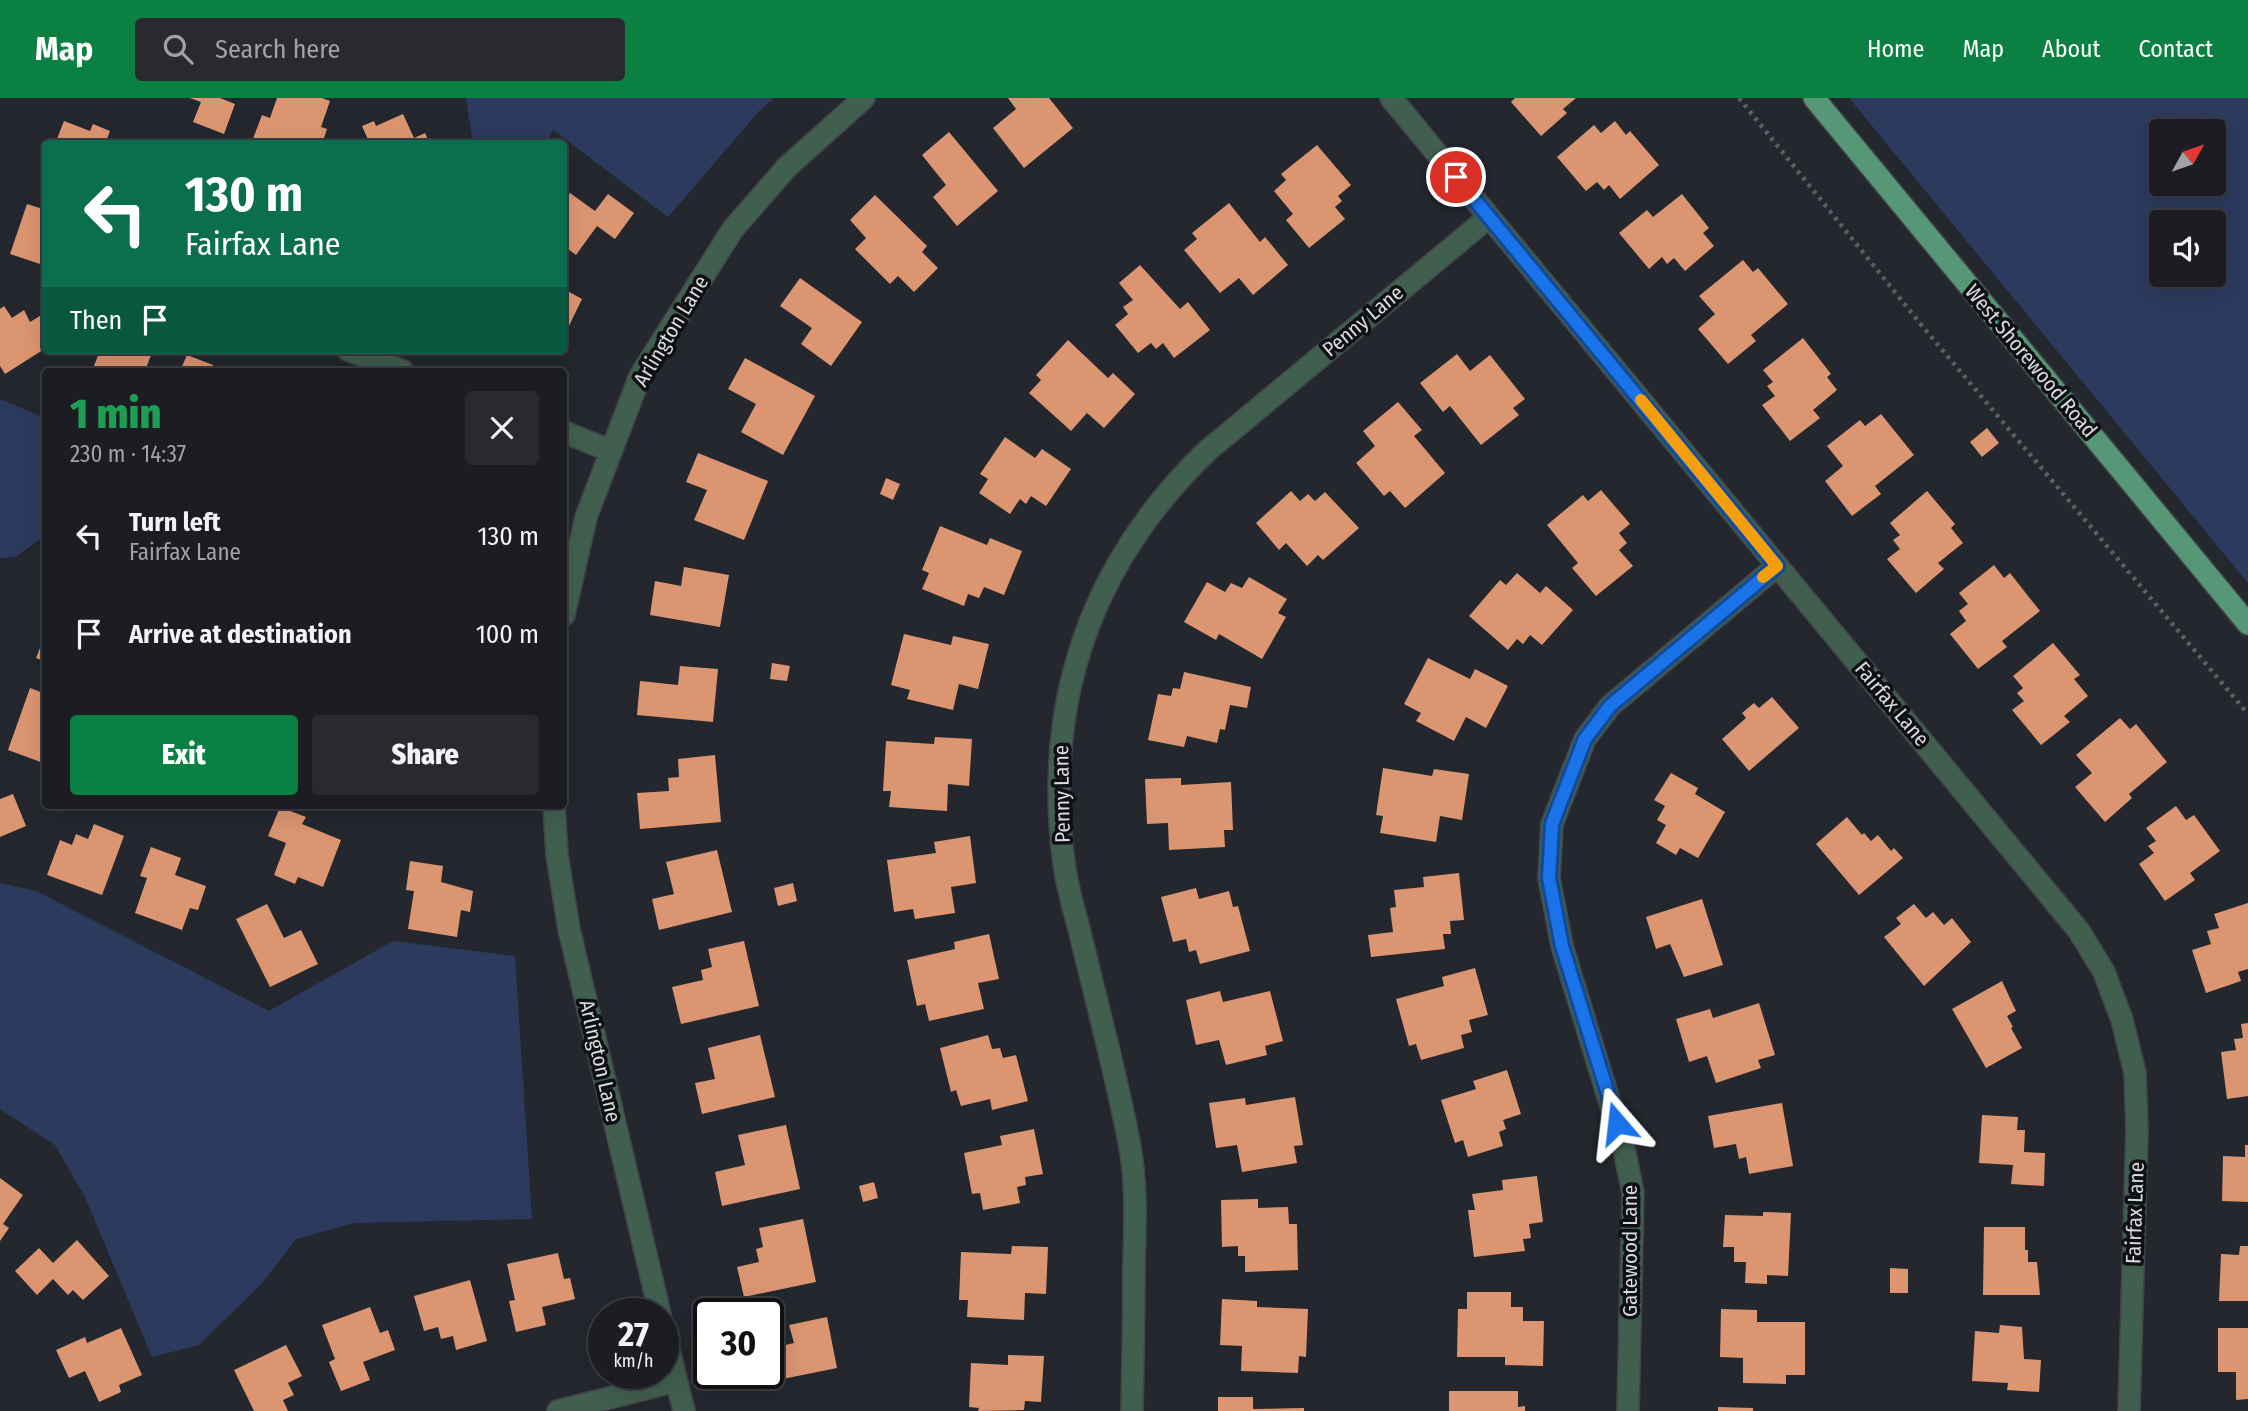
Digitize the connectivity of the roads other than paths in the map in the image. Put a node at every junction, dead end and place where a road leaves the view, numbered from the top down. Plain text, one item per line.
1 (864, 98) edge
2 (1391, 98) edge
3 (1814, 98) edge
4 (1489, 217) junction
5 (358, 354) edge
6 (395, 368) edge
7 (567, 433) edge
8 (611, 451) junction
9 (1777, 566) junction
10 (567, 602) edge
11 (2248, 624) edge
12 (554, 809) edge
13 (656, 1298) edge
14 (645, 1389) edge
15 (678, 1389) edge
16 (558, 1411) edge
17 (684, 1411) edge
18 (1132, 1411) edge
19 (1628, 1411) edge
20 (2129, 1411) edge

1 - 8 street, Arlington Lane
2 - 4 street, Fairfax Lane
3 - 11 main road, West Shorewood Road
4 - 9 street, Fairfax Lane
4 - 18 street, Penny Lane
5 - 6 street
7 - 8 street
8 - 10 street, Arlington Lane
9 - 19 street, Gatewood Lane
9 - 20 street, Fairfax Lane
12 - 13 street, Arlington Lane
14 - 16 street
15 - 17 street

